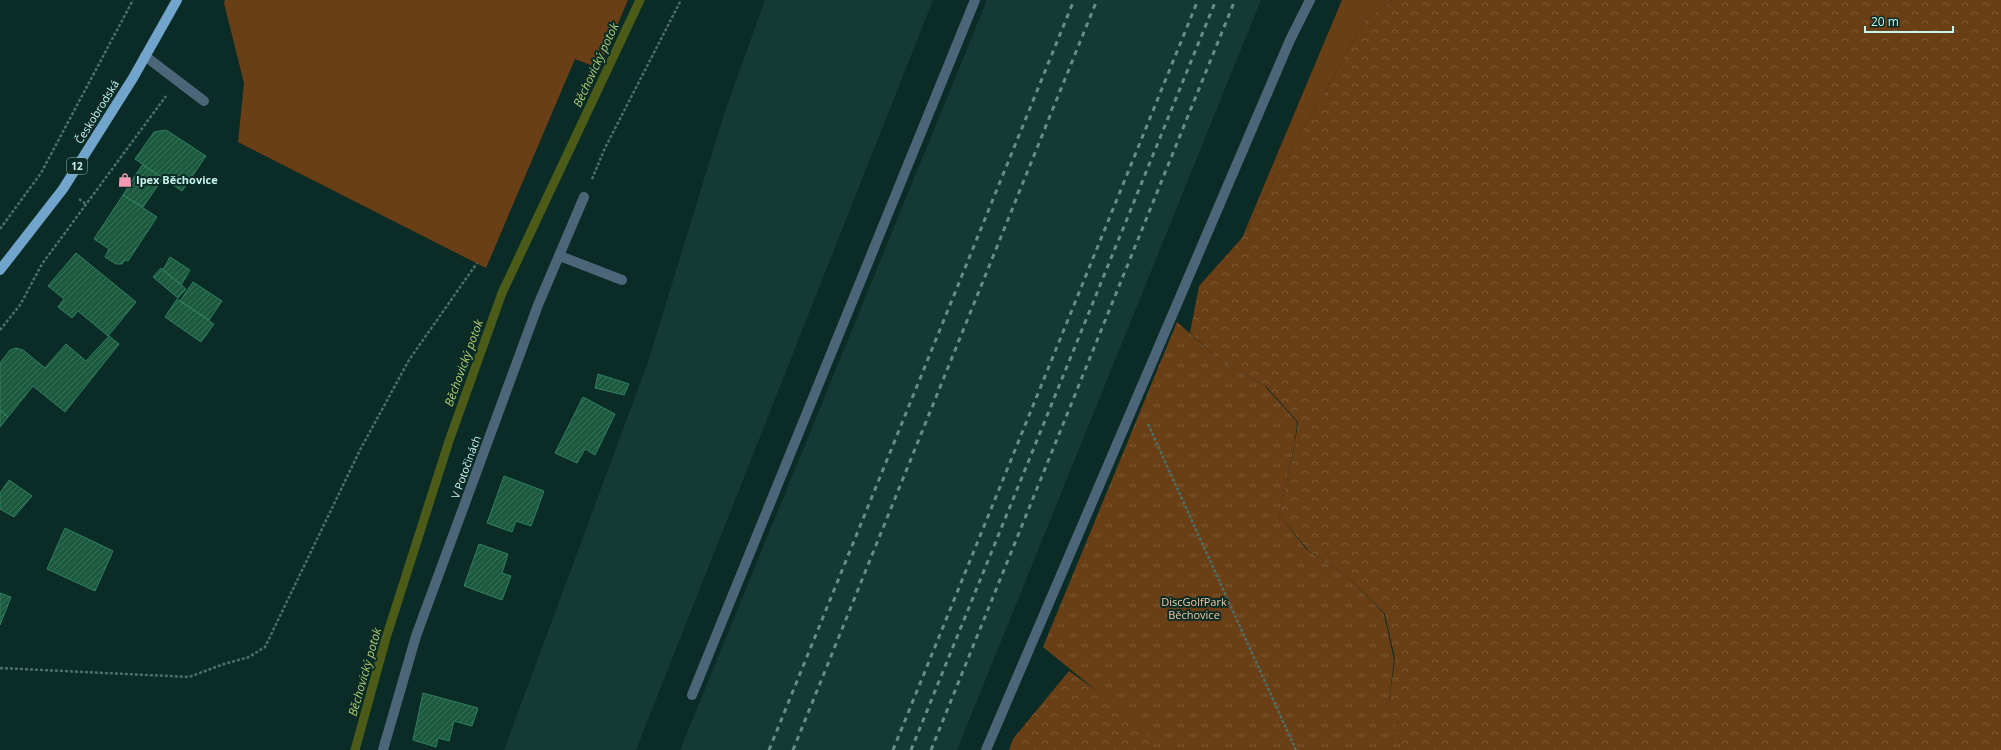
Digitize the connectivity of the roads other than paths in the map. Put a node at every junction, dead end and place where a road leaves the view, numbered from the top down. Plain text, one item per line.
1 (177, 0) edge
2 (975, 0) edge
3 (1310, 0) edge
4 (145, 56) junction
5 (204, 101) dead end
6 (584, 197) road end
7 (560, 256) junction
8 (0, 270) edge
9 (622, 280) dead end
10 (692, 695) dead end
11 (383, 750) edge
12 (986, 750) edge

1 - 4 main road, Českobrodská / 12
2 - 10 street
3 - 12 street
4 - 5 street
4 - 8 main road, Českobrodská / 12
6 - 7 street, V Potočinách
7 - 9 street
7 - 11 street, V Potočinách

